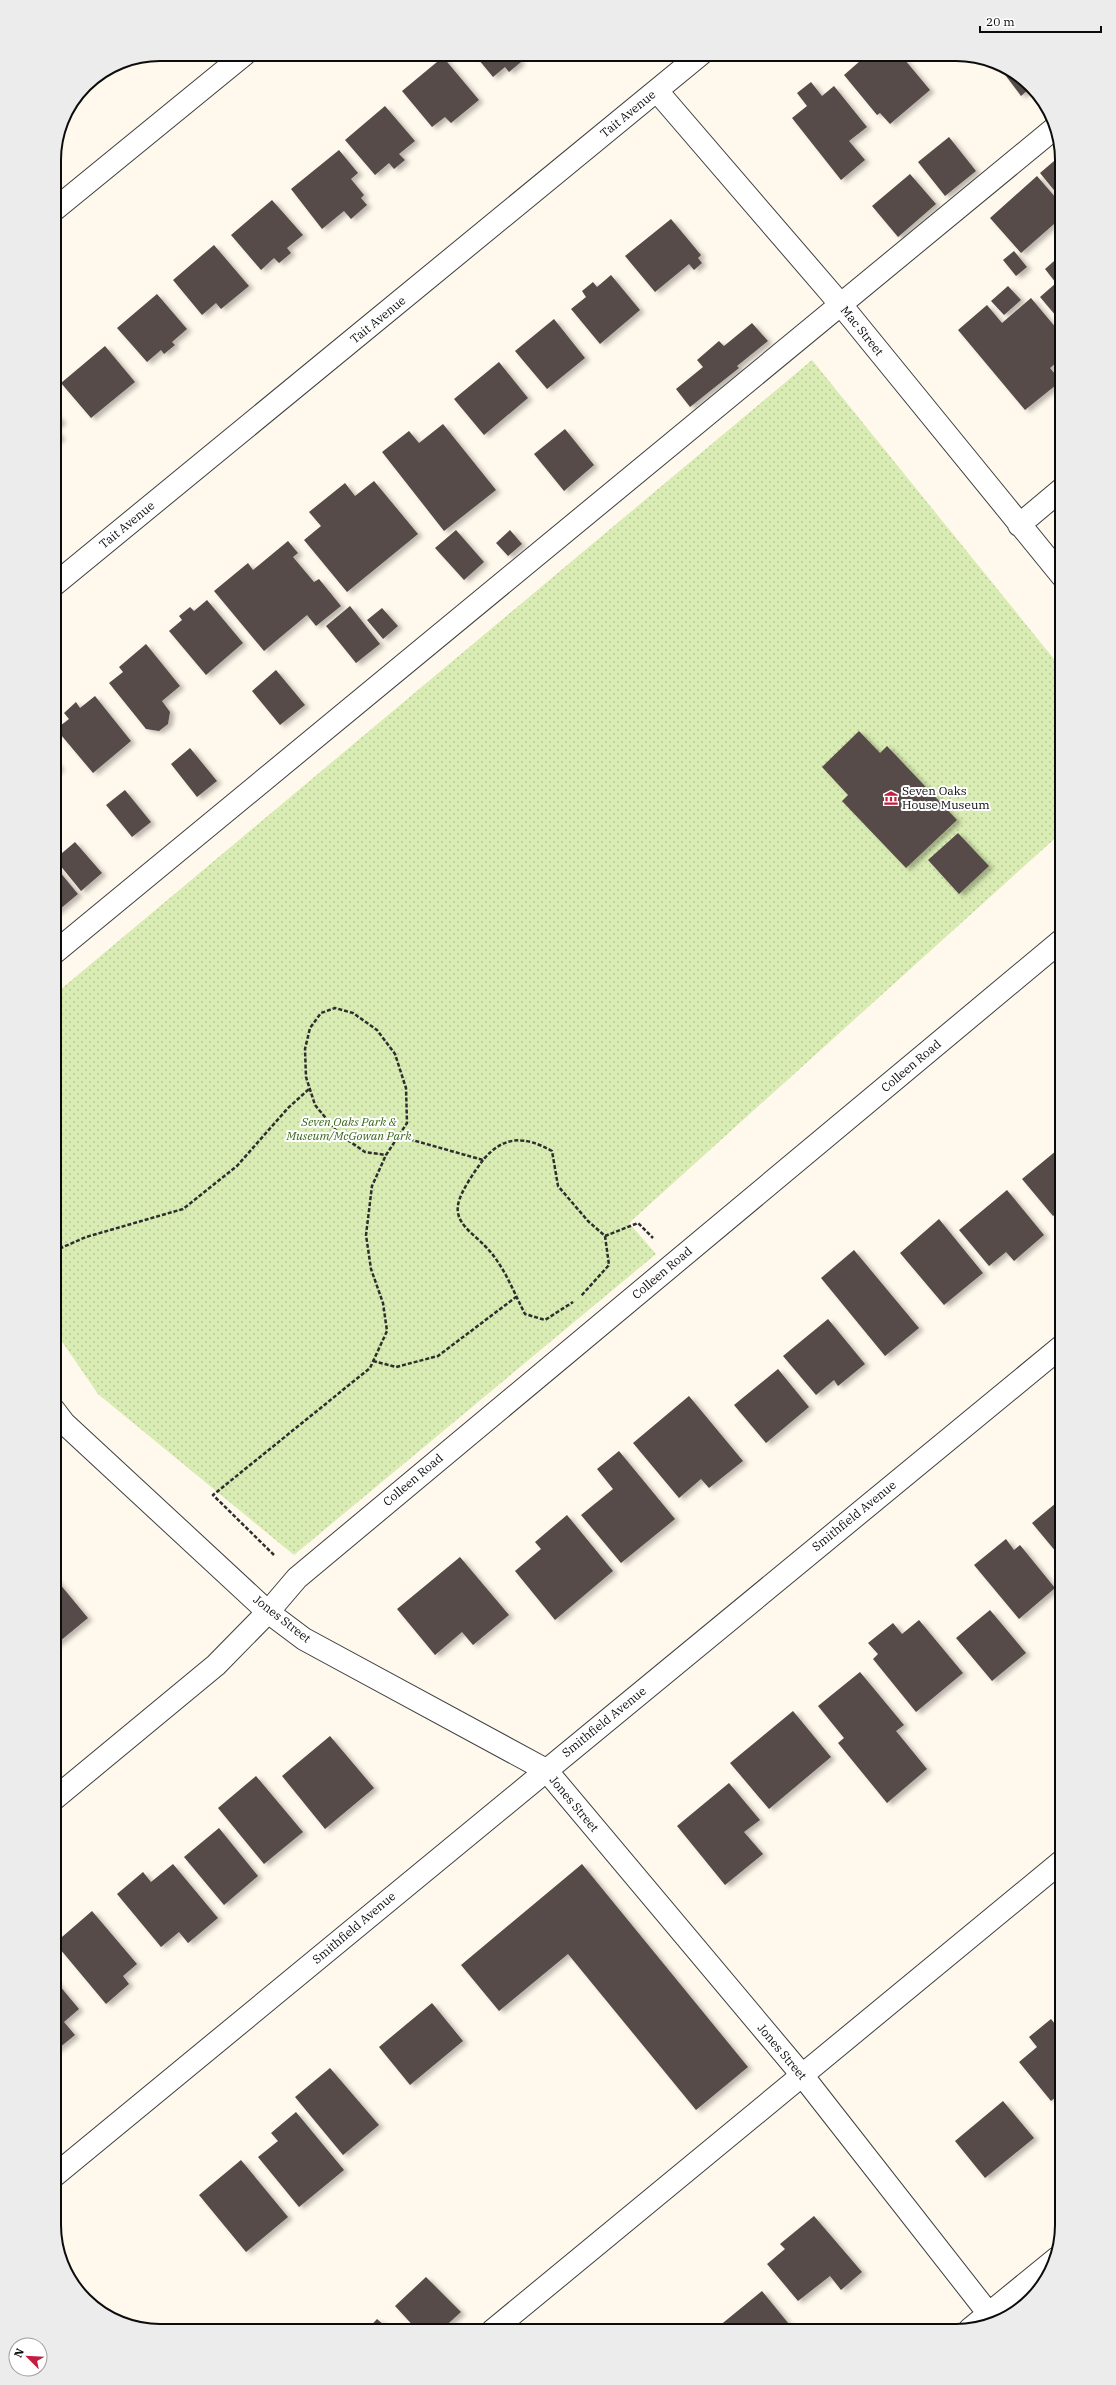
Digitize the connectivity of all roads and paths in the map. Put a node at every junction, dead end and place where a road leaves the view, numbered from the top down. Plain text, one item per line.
1 (235, 61) edge
2 (693, 61) edge
3 (657, 91) junction
4 (1051, 131) edge
5 (61, 204) edge
6 (842, 306) junction
7 (1055, 495) edge
8 (1019, 525) junction
9 (1055, 568) edge
10 (61, 578) edge
11 (1055, 946) edge
12 (61, 947) edge
13 (309, 1089) junction
14 (398, 1136) junction
15 (386, 1155) junction
16 (483, 1160) junction
17 (605, 1236) junction
18 (61, 1248) edge
19 (676, 1261) junction
20 (516, 1297) junction
21 (1055, 1352) edge
22 (373, 1361) junction
23 (61, 1425) edge
24 (297, 1578) junction
25 (268, 1612) junction
26 (546, 1770) junction
27 (61, 1793) edge
28 (1055, 1867) edge
29 (802, 2075) junction
30 (61, 2170) edge
31 (1046, 2266) edge
32 (989, 2314) junction
33 (979, 2321) edge
34 (500, 2324) edge

1 - 5 street
2 - 3 street, Tait Avenue
3 - 6 street, Mac Street
3 - 10 street, Tait Avenue
4 - 6 street
6 - 8 street, Mac Street
6 - 12 street
7 - 8 street
8 - 9 street, Mac Street
11 - 19 street, Colleen Road
13 - 14 path
13 - 15 path
13 - 18 path
14 - 15 path
14 - 16 path
15 - 22 path
16 - 17 path
16 - 20 path
17 - 19 path
17 - 20 path
19 - 24 street, Colleen Road
20 - 22 path
21 - 26 street, Smithfield Avenue
22 - 24 path
23 - 25 street, Jones Street
24 - 25 street, Colleen Road
25 - 26 street, Jones Street
25 - 27 street, Colleen Road
26 - 29 street, Jones Street
26 - 30 street, Smithfield Avenue
28 - 29 street
29 - 32 street, Jones Street
29 - 34 street
31 - 32 street
32 - 33 street

